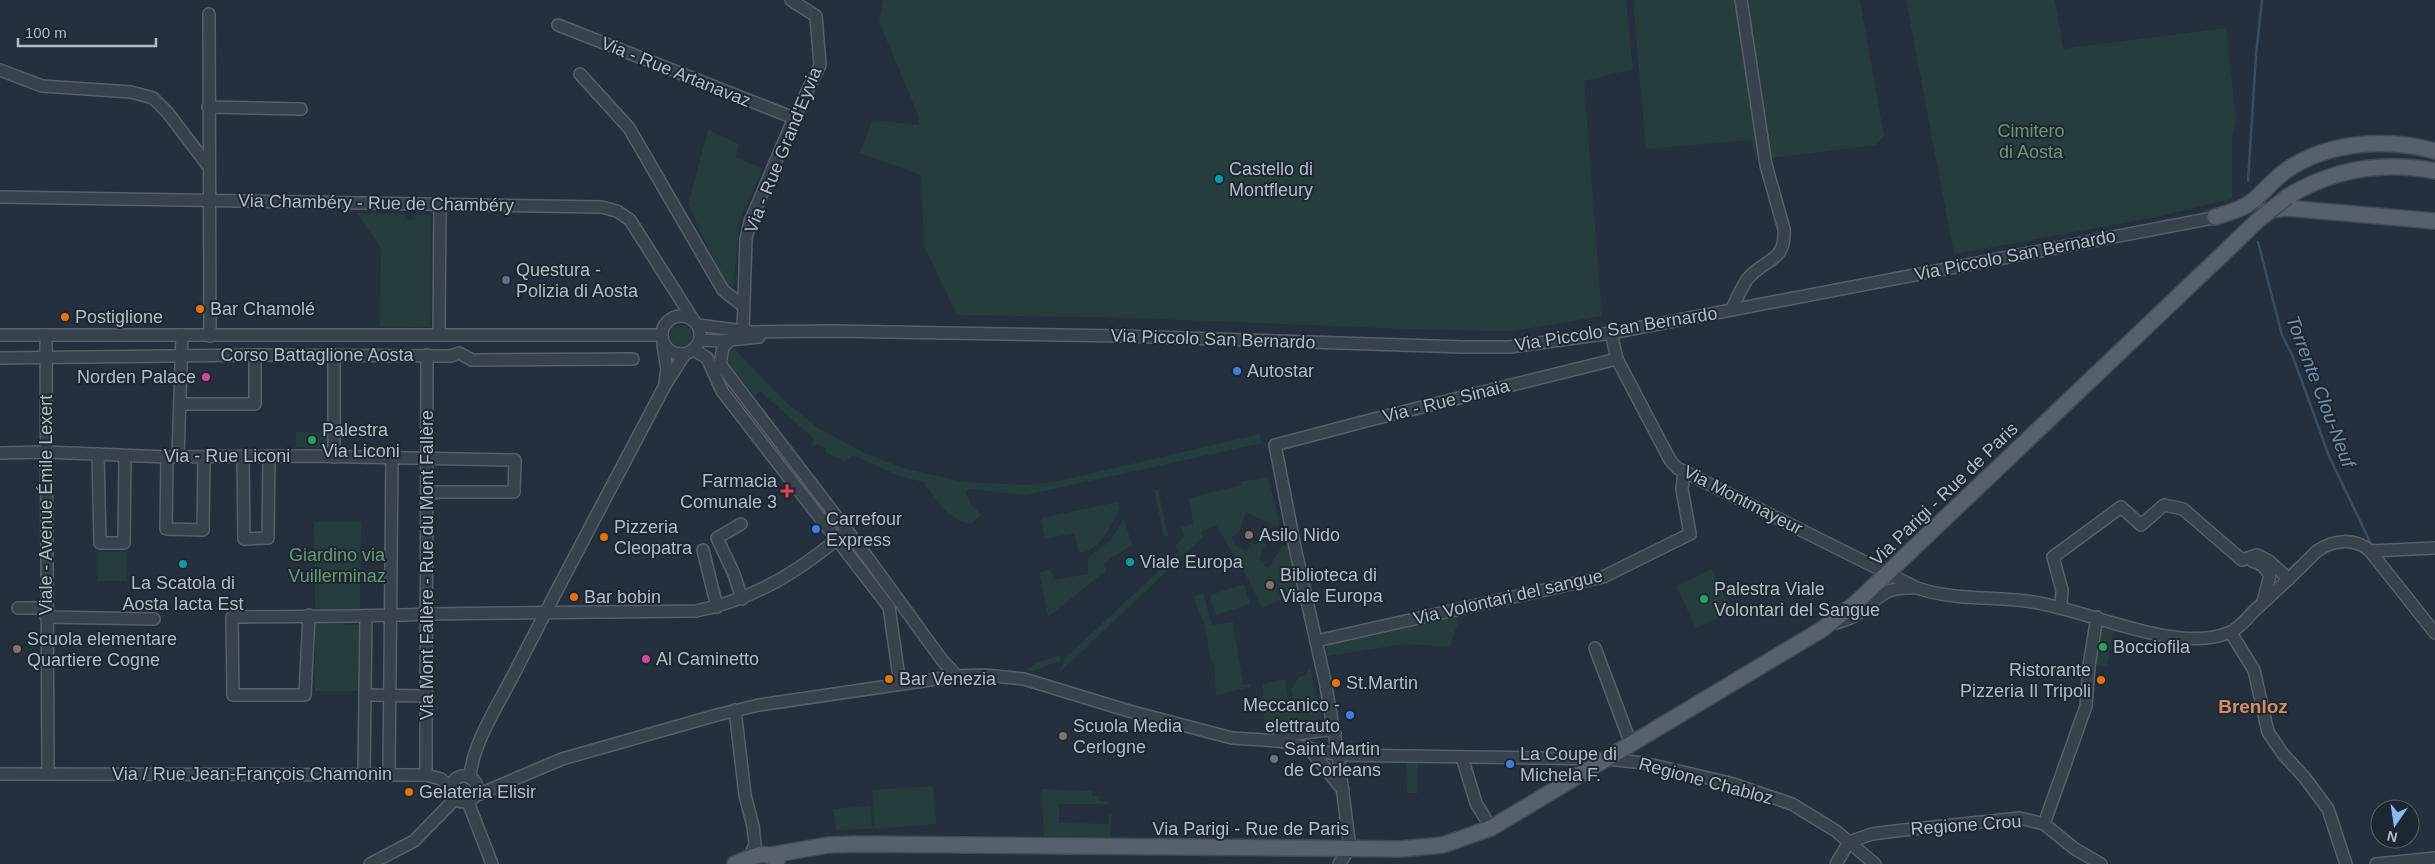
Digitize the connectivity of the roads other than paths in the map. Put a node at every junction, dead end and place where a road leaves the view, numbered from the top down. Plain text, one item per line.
1 (791, 0) edge
2 (1741, 0) edge
3 (209, 14) dead end
4 (558, 25) dead end
5 (0, 70) edge
6 (580, 74) dead end
7 (208, 107) junction
8 (301, 109) dead end
9 (794, 118) junction
10 (2435, 151) edge
11 (209, 167) junction
12 (2435, 171) edge
13 (2260, 194) junction
14 (0, 197) edge
15 (209, 201) junction
16 (440, 204) junction
17 (2266, 211) junction
18 (2241, 214) joint
19 (2215, 217) junction
20 (2435, 221) edge
21 (744, 310) junction
22 (1731, 310) junction
23 (696, 323) junction
24 (743, 331) junction
25 (803, 331) junction
26 (1611, 333) junction
27 (615, 334) junction
28 (0, 335) edge
29 (46, 335) junction
30 (438, 335) junction
31 (459, 335) junction
32 (182, 336) junction
33 (210, 336) junction
34 (662, 339) junction
35 (730, 340) junction
36 (696, 346) junction
37 (459, 353) junction
38 (255, 355) junction
39 (334, 355) junction
40 (427, 355) junction
41 (181, 356) junction
42 (45, 357) junction
43 (666, 357) junction
44 (0, 358) edge
45 (633, 359) dead end
46 (1617, 359) junction
47 (720, 364) junction
48 (664, 387) junction
49 (180, 404) junction
50 (46, 452) junction
51 (0, 453) edge
52 (98, 454) junction
53 (125, 456) junction
54 (243, 456) junction
55 (269, 456) junction
56 (173, 457) junction
57 (204, 457) junction
58 (334, 457) junction
59 (392, 458) junction
60 (427, 459) junction
61 (1684, 471) junction
62 (427, 494) junction
63 (741, 524) dead end
64 (847, 531) junction
65 (837, 540) junction
66 (2435, 548) edge
67 (703, 550) dead end
68 (2370, 551) junction
69 (2242, 560) junction
70 (1889, 574) junction
71 (2289, 579) junction
72 (1917, 588) junction
73 (742, 599) junction
74 (2263, 603) junction
75 (2061, 606) junction
76 (717, 607) junction
77 (18, 608) dead end
78 (545, 612) junction
79 (46, 613) junction
80 (427, 614) junction
81 (308, 615) junction
82 (366, 616) junction
83 (390, 616) junction
84 (2097, 617) junction
85 (154, 619) dead end
86 (1821, 630) junction
87 (2435, 632) edge
88 (2230, 633) junction
89 (1316, 641) junction
90 (1595, 648) dead end
91 (957, 676) junction
92 (900, 684) junction
93 (365, 695) junction
94 (390, 696) junction
95 (428, 696) junction
96 (735, 710) junction
97 (1329, 732) junction
98 (1264, 739) junction
99 (1631, 744) junction
100 (1308, 746) junction
101 (1338, 755) junction
102 (1462, 756) junction
103 (1607, 759) junction
104 (0, 774) edge
105 (48, 774) junction
106 (364, 774) junction
107 (389, 774) junction
108 (426, 776) junction
109 (470, 778) junction
110 (1343, 790) junction
111 (454, 794) junction
112 (472, 799) junction
113 (2044, 824) junction
114 (754, 826) junction
115 (1491, 828) junction
116 (1849, 842) junction
117 (845, 845) junction
118 (1350, 848) junction
119 (749, 858) junction
120 (773, 858) edge
121 (2435, 858) edge
122 (370, 864) edge
123 (492, 864) edge
124 (735, 864) edge
125 (788, 864) edge
126 (1339, 864) edge
127 (1836, 864) edge
128 (1875, 864) edge
129 (2101, 864) edge
130 (2346, 864) edge
131 (2376, 864) edge

1 - 9 street, Via - Rue Grand'Eyvia
2 - 22 street
3 - 7 street
4 - 9 street, Via - Rue Artanavaz
5 - 11 street
6 - 21 street, Via Piccolo San Bernardo
7 - 8 street
7 - 11 street
9 - 21 street, Via - Rue Grand'Eyvia
10 - 13 main road
11 - 15 street
12 - 70 main road, Via Parigi - Rue de Paris, bridge
13 - 17 main road
13 - 19 main road
14 - 15 street, Via Chambéry - Rue de Chambéry
15 - 16 street, Via Chambéry - Rue de Chambéry
15 - 33 street
16 - 23 street, Via Chambéry - Rue de Chambéry
16 - 30 street
17 - 18 main road
17 - 20 main road
18 - 19 street, Via Piccolo San Bernardo
19 - 22 street, Via Piccolo San Bernardo
21 - 24 street, Via - Rue Grand'Eyvia
21 - 25 street, Via Piccolo San Bernardo
22 - 26 street, Via Piccolo San Bernardo
23 - 24 street, Via Piccolo San Bernardo
23 - 34 street
23 - 36 street
24 - 25 street, Via Piccolo San Bernardo
24 - 36 street, Via Piccolo San Bernardo
25 - 26 street, Via Piccolo San Bernardo
25 - 35 street, Via Piccolo San Bernardo
26 - 46 street, Via Montmayeur
27 - 31 street, Corso Battaglione Aosta
27 - 34 street, Corso Battaglione Aosta
27 - 43 street, Corso Battaglione Aosta
28 - 29 street, Corso Battaglione Aosta
29 - 32 street, Corso Battaglione Aosta
29 - 42 street, Viale - Avenue Émile Lexert
30 - 31 street, Corso Battaglione Aosta
30 - 33 street, Corso Battaglione Aosta
31 - 37 street
32 - 33 street, Corso Battaglione Aosta
32 - 41 street
34 - 36 street
34 - 43 street
35 - 36 street, Via Piccolo San Bernardo
35 - 47 street
36 - 47 street
36 - 48 street
36 - 65 street
37 - 40 street, Corso Battaglione Aosta
37 - 45 street, Corso Battaglione Aosta
38 - 39 street, Corso Battaglione Aosta
38 - 41 street, Corso Battaglione Aosta
38 - 49 street
39 - 40 street, Corso Battaglione Aosta
39 - 58 street
40 - 60 street, Via Mont Fallère - Rue du Mont Fallère
41 - 42 street, Corso Battaglione Aosta
41 - 49 street
42 - 44 street, Corso Battaglione Aosta
42 - 50 street, Viale - Avenue Émile Lexert
43 - 48 street
46 - 61 street, Via Montmayeur
46 - 89 street, Via - Rue Sinaia
47 - 64 street
48 - 78 street
49 - 56 street
50 - 51 street, Via - Rue Liconi
50 - 52 street, Via - Rue Liconi
50 - 79 street, Viale - Avenue Émile Lexert
52 - 53 street, Via - Rue Liconi
52 - 53 street
53 - 56 street, Via - Rue Liconi
54 - 55 street, Via - Rue Liconi
54 - 55 street
54 - 57 street, Via - Rue Liconi
55 - 58 street, Via - Rue Liconi
56 - 57 street, Via - Rue Liconi
56 - 57 street
58 - 59 street, Via - Rue Liconi
59 - 60 street, Via - Rue Liconi
59 - 83 street
60 - 62 street, Via Mont Fallère - Rue du Mont Fallère
60 - 62 street, Via - Rue Liconi
61 - 70 street, Via Montmayeur
61 - 89 street, Via Volontari del sangue
62 - 80 street, Via Mont Fallère - Rue du Mont Fallère
63 - 73 street
64 - 65 street
64 - 91 street
65 - 73 street
65 - 92 street
66 - 68 street
67 - 76 street
68 - 71 street
68 - 87 street
69 - 71 street
69 - 74 street
69 - 75 street
70 - 72 street, Via Montmayeur
70 - 86 main road, Via Parigi - Rue de Paris
71 - 74 street
72 - 75 street
72 - 86 street
73 - 76 street
74 - 88 street
75 - 84 street
76 - 78 street
77 - 79 street
78 - 80 street
78 - 109 street
79 - 85 street
79 - 105 street, Viale - Avenue Émile Lexert
80 - 83 street
80 - 95 street, Via Mont Fallère - Rue du Mont Fallère
81 - 81 street
81 - 82 street
82 - 83 street
82 - 93 street
83 - 94 street
84 - 88 street
84 - 113 street
86 - 99 main road, Via Parigi - Rue de Paris
88 - 130 street
89 - 97 street
90 - 99 street
91 - 92 street
91 - 98 street
92 - 96 street
93 - 94 street
93 - 106 street
94 - 95 street
94 - 107 street
95 - 108 street, Via Mont Fallère - Rue du Mont Fallère
96 - 112 street
96 - 114 street
97 - 98 street
97 - 100 street
97 - 101 street
98 - 100 street, Regione Chabloz
99 - 103 main road, Via Parigi - Rue de Paris
100 - 101 street, Regione Chabloz
100 - 110 street
101 - 102 street, Regione Chabloz
101 - 110 street
102 - 103 street, Regione Chabloz
102 - 115 street
103 - 115 main road, Via Parigi - Rue de Paris
103 - 116 street, Regione Chabloz
104 - 105 street, Via / Rue Jean-François Chamonin
105 - 106 street, Via / Rue Jean-François Chamonin
106 - 107 street, Via / Rue Jean-François Chamonin
107 - 108 street, Via / Rue Jean-François Chamonin
108 - 111 street, Via / Rue Jean-François Chamonin
109 - 111 street
109 - 112 street
110 - 118 street
111 - 112 street
111 - 122 street
112 - 123 street
113 - 116 street, Regione Crou
113 - 129 street, Regione Crou
114 - 119 street
114 - 120 street
115 - 118 main road, Via Parigi - Rue de Paris
116 - 127 street
116 - 128 street, Regione Chabloz
117 - 118 main road, Via Parigi - Rue de Paris
117 - 120 main road, Via Parigi - Rue de Paris
117 - 125 main road, Via Parigi - Rue de Paris
118 - 126 street
119 - 120 main road, Via Parigi - Rue de Paris
119 - 124 main road, Via Parigi - Rue de Paris
121 - 131 street

